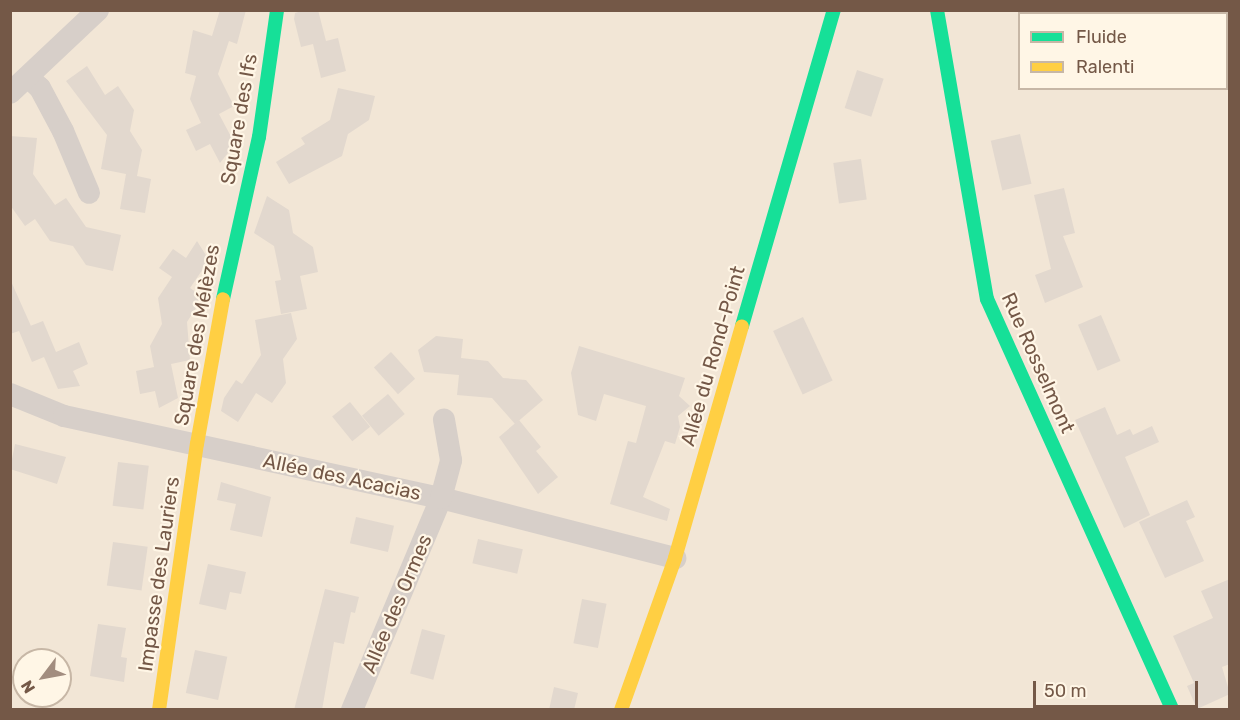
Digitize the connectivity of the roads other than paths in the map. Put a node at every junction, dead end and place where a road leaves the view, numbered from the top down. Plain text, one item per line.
1 (98, 10) edge
2 (277, 10) edge
3 (834, 10) edge
4 (936, 10) edge
5 (28, 76) junction
6 (10, 93) edge
7 (89, 194) dead end
8 (235, 234) joint
9 (10, 394) edge
10 (444, 420) dead end
11 (197, 444) junction
12 (441, 498) junction
13 (675, 558) junction
14 (159, 710) edge
15 (352, 710) edge
16 (621, 710) edge
17 (1173, 710) edge

1 - 5 street
2 - 8 street, Square des Ifs
3 - 13 street, Allée du Rond-Point
4 - 17 street, Rue Rosselmont
5 - 6 street
5 - 7 street
8 - 11 street, Square des Mélèzes
9 - 11 street, Allée des Acacias
10 - 12 street, Allée des Ormes
11 - 12 street, Allée des Acacias
11 - 14 street, Impasse des Lauriers
12 - 13 street, Allée des Acacias
12 - 15 street, Allée des Ormes
13 - 16 street, Allée du Rond-Point

